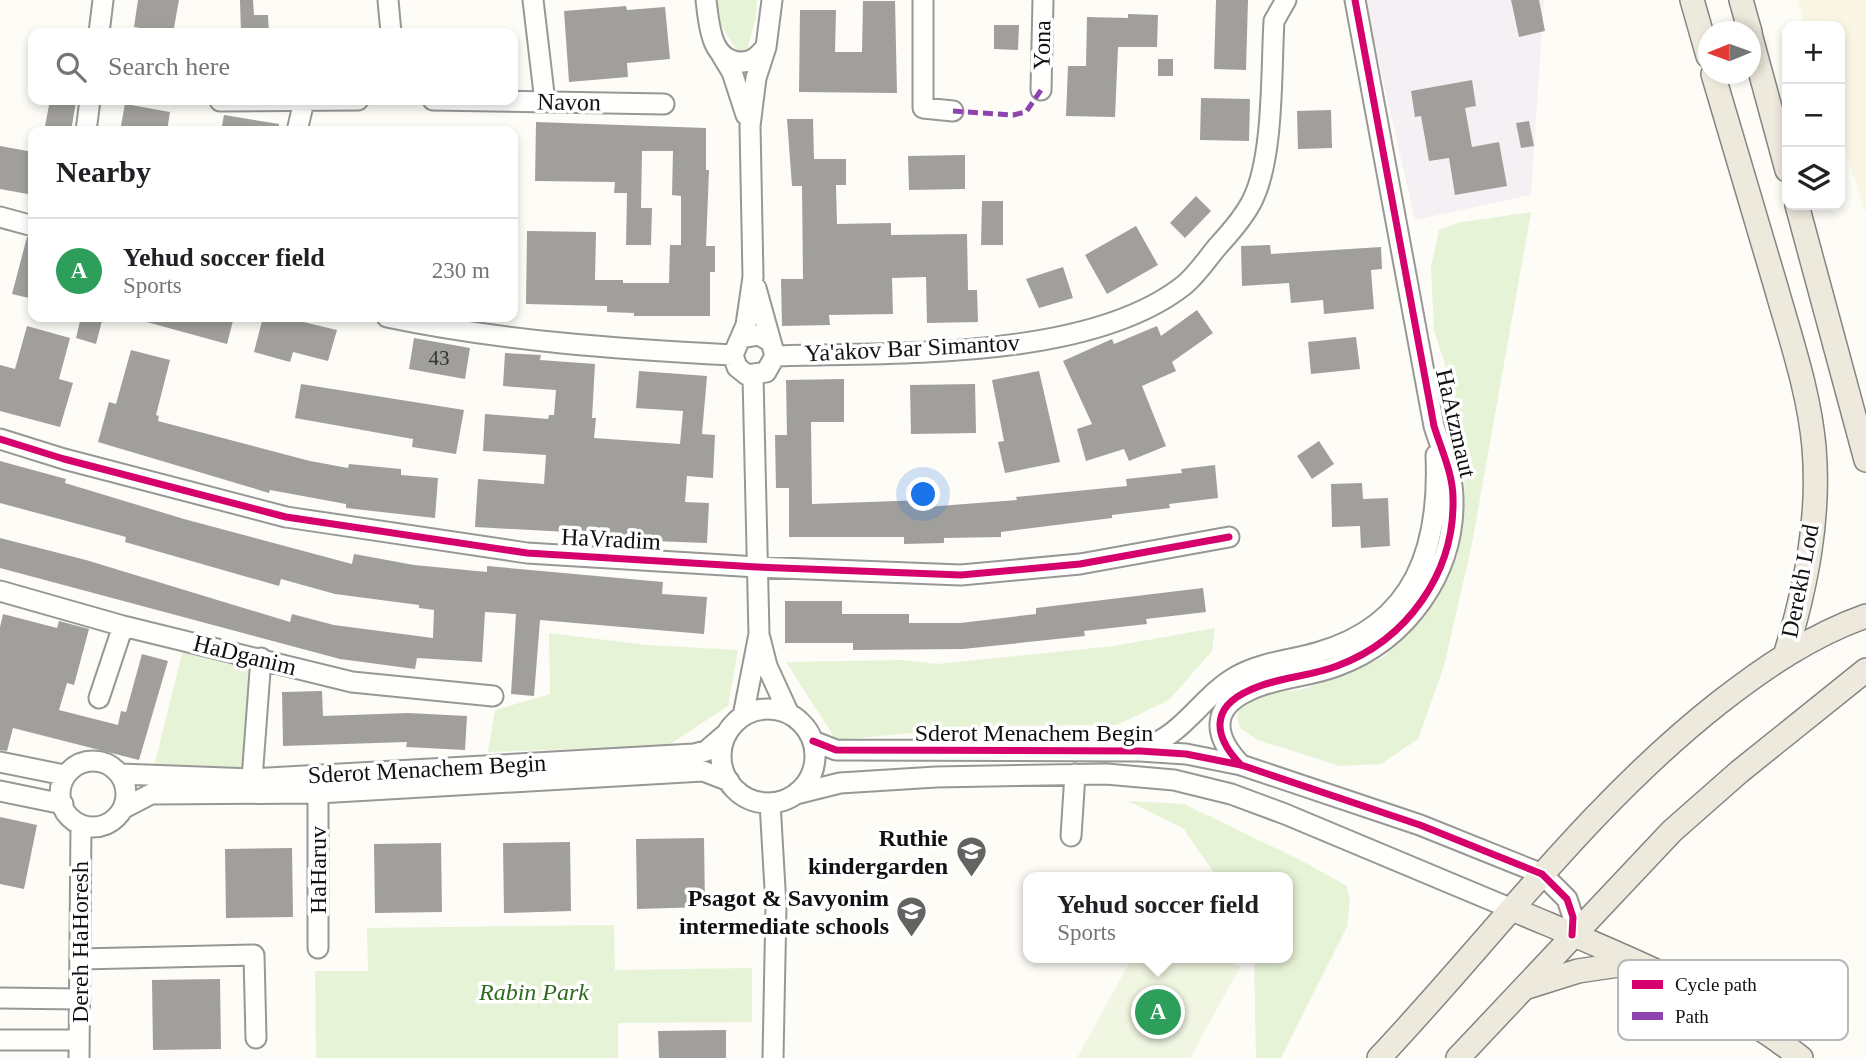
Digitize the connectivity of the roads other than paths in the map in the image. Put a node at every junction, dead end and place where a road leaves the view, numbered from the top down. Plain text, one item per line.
1 (103, 0) edge
2 (388, 0) edge
3 (533, 0) edge
4 (706, 0) edge
5 (772, 0) edge
6 (923, 0) edge
7 (1043, 0) edge
8 (1286, 0) edge
9 (1355, 0) edge
10 (1692, 0) edge
11 (1741, 0) edge
12 (1698, 21) edge
13 (1747, 21) edge
14 (100, 28) edge
15 (391, 28) edge
16 (766, 47) junction
17 (721, 54) junction
18 (1761, 74) edge
19 (1716, 84) edge
20 (1041, 90) dead end
21 (518, 102) edge
22 (545, 102) junction
23 (664, 104) dead end
24 (89, 105) edge
25 (303, 105) edge
26 (953, 111) dead end
27 (87, 126) edge
28 (298, 126) edge
29 (750, 133) junction
30 (1782, 151) edge
31 (1798, 210) edge
32 (0, 217) edge
33 (28, 225) edge
34 (753, 277) junction
35 (410, 322) edge
36 (737, 347) junction
37 (773, 349) junction
38 (753, 376) junction
39 (1434, 426) junction
40 (0, 439) edge
41 (1866, 460) edge
42 (1229, 537) dead end
43 (757, 567) junction
44 (0, 591) edge
45 (1866, 616) edge
46 (122, 626) junction
47 (758, 634) junction
48 (1784, 656) junction
49 (261, 658) junction
50 (1866, 670) edge
51 (494, 696) dead end
52 (99, 698) dead end
53 (789, 714) junction
54 (743, 716) junction
55 (727, 733) junction
56 (813, 741) junction
57 (1131, 751) junction
58 (0, 762) edge
59 (1241, 765) junction
60 (1075, 774) junction
61 (64, 775) junction
62 (120, 775) junction
63 (252, 779) junction
64 (729, 781) junction
65 (0, 791) edge
66 (318, 793) junction
67 (796, 794) junction
68 (770, 803) junction
69 (63, 804) junction
70 (124, 808) junction
71 (80, 825) junction
72 (1071, 836) dead end
73 (1542, 874) junction
74 (1513, 909) junction
75 (1572, 934) junction
76 (318, 948) dead end
77 (80, 959) junction
78 (1629, 960) edge
79 (1618, 965) edge
80 (1521, 990) junction
81 (0, 998) edge
82 (80, 999) junction
83 (256, 1038) dead end
84 (0, 1040) edge
85 (1775, 1040) edge
86 (79, 1049) edge
87 (773, 1058) edge
88 (1379, 1058) edge
89 (1458, 1058) edge
90 (1801, 1058) edge

1 - 14 street
2 - 15 street
3 - 22 street
4 - 17 street
5 - 16 street
6 - 26 street
7 - 20 street, Yona
8 - 37 street, Ya'akov Bar Simantov
9 - 39 street, HaAtzmaut
10 - 12 main road
11 - 13 main road
16 - 17 street
16 - 29 street
17 - 29 street
18 - 30 main road
19 - 48 main road, Derekh Lod
21 - 22 street, Navon
22 - 23 street, Navon
24 - 27 street
25 - 28 street
29 - 34 street
31 - 41 main road
32 - 33 street
34 - 36 street
34 - 37 street
35 - 36 street
36 - 37 street
36 - 38 street
37 - 38 street
38 - 43 street
39 - 57 street, HaAtzmaut
39 - 59 street, HaAtzmaut
40 - 43 street, HaVradim
42 - 43 street, HaVradim
43 - 47 street
44 - 46 street, HaDganim
45 - 48 main road
46 - 49 street, HaDganim
46 - 52 street
47 - 53 street
47 - 54 street
48 - 73 main road, Derekh Lod
49 - 51 street, HaDganim
49 - 63 street
50 - 75 main road
53 - 54 street
53 - 56 street
54 - 55 street
55 - 63 street, Sderot Menachem Begin
55 - 64 street
56 - 57 street, Sderot Menachem Begin
56 - 67 street
57 - 59 street, Sderot Menachem Begin
58 - 61 street
59 - 73 street, Sderot Menachem Begin
60 - 67 street, Sderot Menachem Begin
60 - 72 street
60 - 74 street, Sderot Menachem Begin
61 - 62 street
61 - 69 street
62 - 63 street, Sderot Menachem Begin
62 - 70 street
64 - 66 street, Sderot Menachem Begin
64 - 68 street
65 - 69 street
66 - 70 street, Sderot Menachem Begin
66 - 76 street, HaHaruv
67 - 68 street
68 - 87 street
69 - 71 street
70 - 71 street
71 - 77 street, Dereh HaHoresh
73 - 74 main road, Derekh Lod
73 - 75 street, Sderot Menachem Begin
74 - 75 main road, Sderot Menachem Begin
74 - 88 main road, Derekh Lod
75 - 78 main road
75 - 80 main road
77 - 82 street, Dereh HaHoresh
77 - 83 street
79 - 80 main road
80 - 89 main road
81 - 82 street
82 - 86 street, Dereh HaHoresh
84 - 86 street
85 - 90 main road

